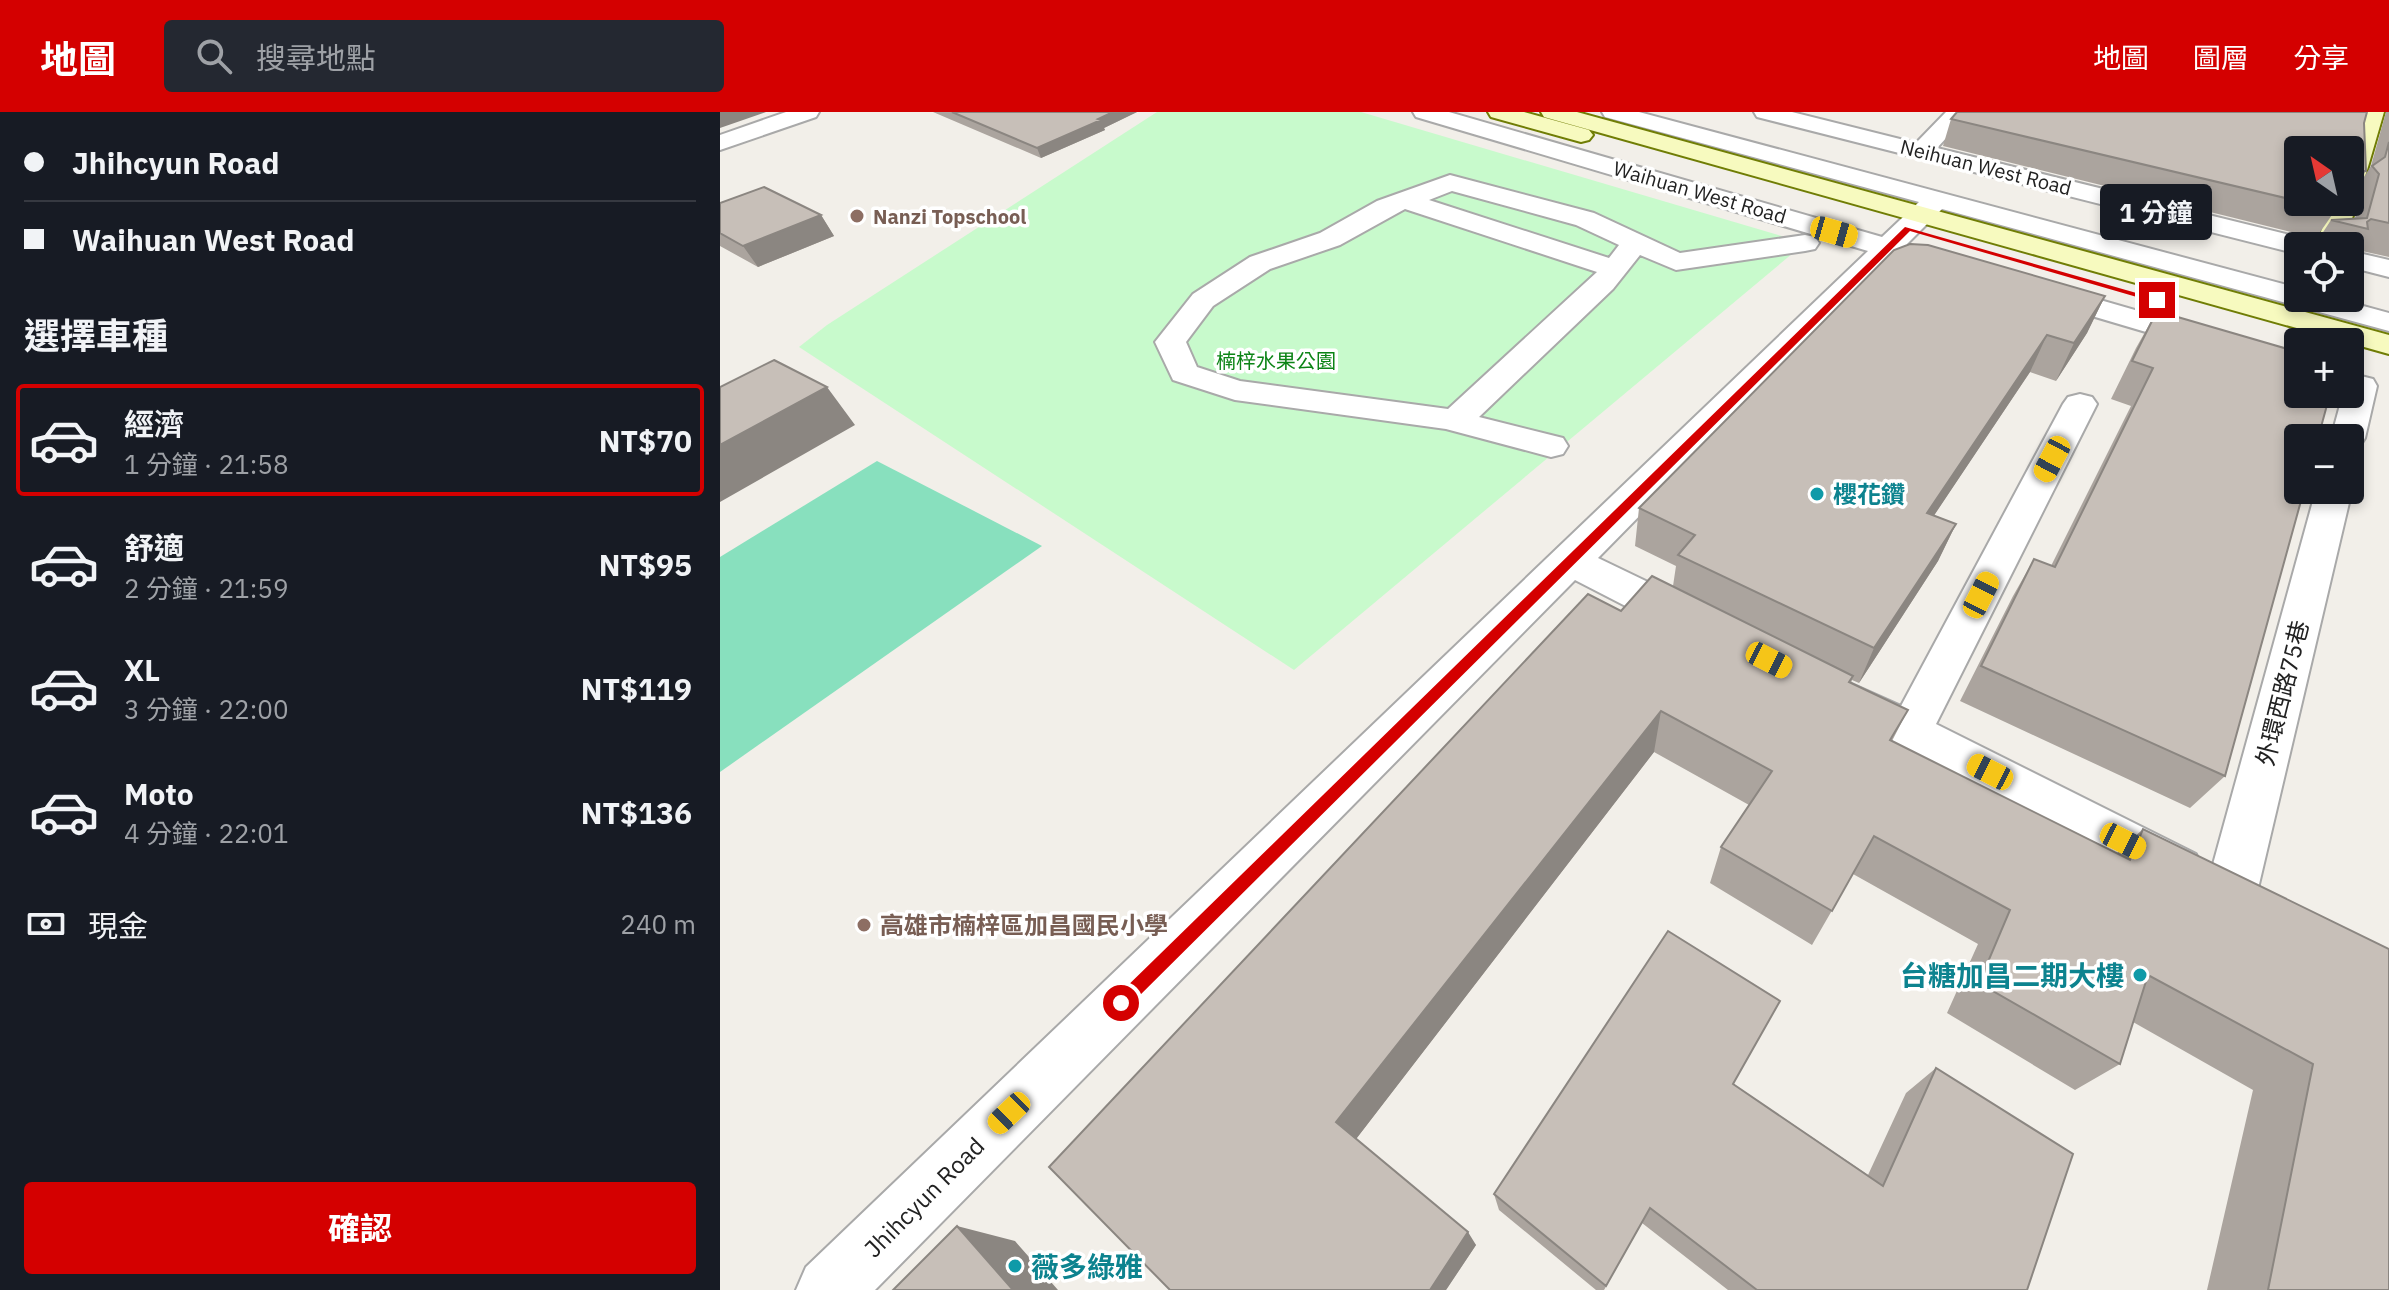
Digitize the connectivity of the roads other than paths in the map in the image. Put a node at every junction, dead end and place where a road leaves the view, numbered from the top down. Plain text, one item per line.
1 (808, 112) edge
2 (1424, 112) edge
3 (1499, 112) edge
4 (1552, 112) edge
5 (1613, 112) edge
6 (1765, 112) edge
7 (1959, 112) edge
8 (2373, 112) edge
9 (2364, 140) edge
10 (720, 143) edge
11 (1921, 151) junction
12 (1404, 200) junction
13 (1914, 222) junction
14 (2284, 242) edge
15 (1635, 243) junction
16 (1805, 243) dead end
17 (1936, 261) edge
18 (2364, 263) edge
19 (1615, 269) junction
20 (2389, 269) edge
21 (2012, 284) edge
22 (2389, 322) edge
23 (2296, 328) edge
24 (2298, 328) edge
25 (2298, 328) edge
26 (2314, 328) edge
27 (2364, 340) edge
28 (2389, 345) edge
29 (2389, 367) edge
30 (2364, 378) edge
31 (2080, 404) dead end
32 (1455, 421) junction
33 (1551, 446) dead end
34 (2331, 504) edge
35 (1571, 561) junction
36 (1727, 639) edge
37 (1811, 681) edge
38 (1910, 731) junction
39 (829, 1290) edge

1 - 10 street
2 - 13 street, Waihuan West Road
3 - 13 street, Waihuan West Road
4 - 13 street, Waihuan West Road
5 - 13 street, Waihuan West Road
6 - 11 street, Neihuan West Road
7 - 11 street
8 - 9 street
11 - 14 street, Neihuan West Road
12 - 15 street
12 - 19 street
12 - 32 street
13 - 17 street, Waihuan West Road
13 - 24 street, Waihuan West Road
13 - 25 street, Waihuan West Road
13 - 35 street, Jhihcyun Road
15 - 16 street
15 - 19 street
18 - 20 street
19 - 32 street
21 - 23 street, Waihuan West Road
22 - 26 street, Waihuan West Road
27 - 28 street, Waihuan West Road
29 - 30 street
31 - 38 street
32 - 33 street
34 - 38 street, 外環西路75巷
35 - 36 street
35 - 39 street, Jhihcyun Road
37 - 38 street

